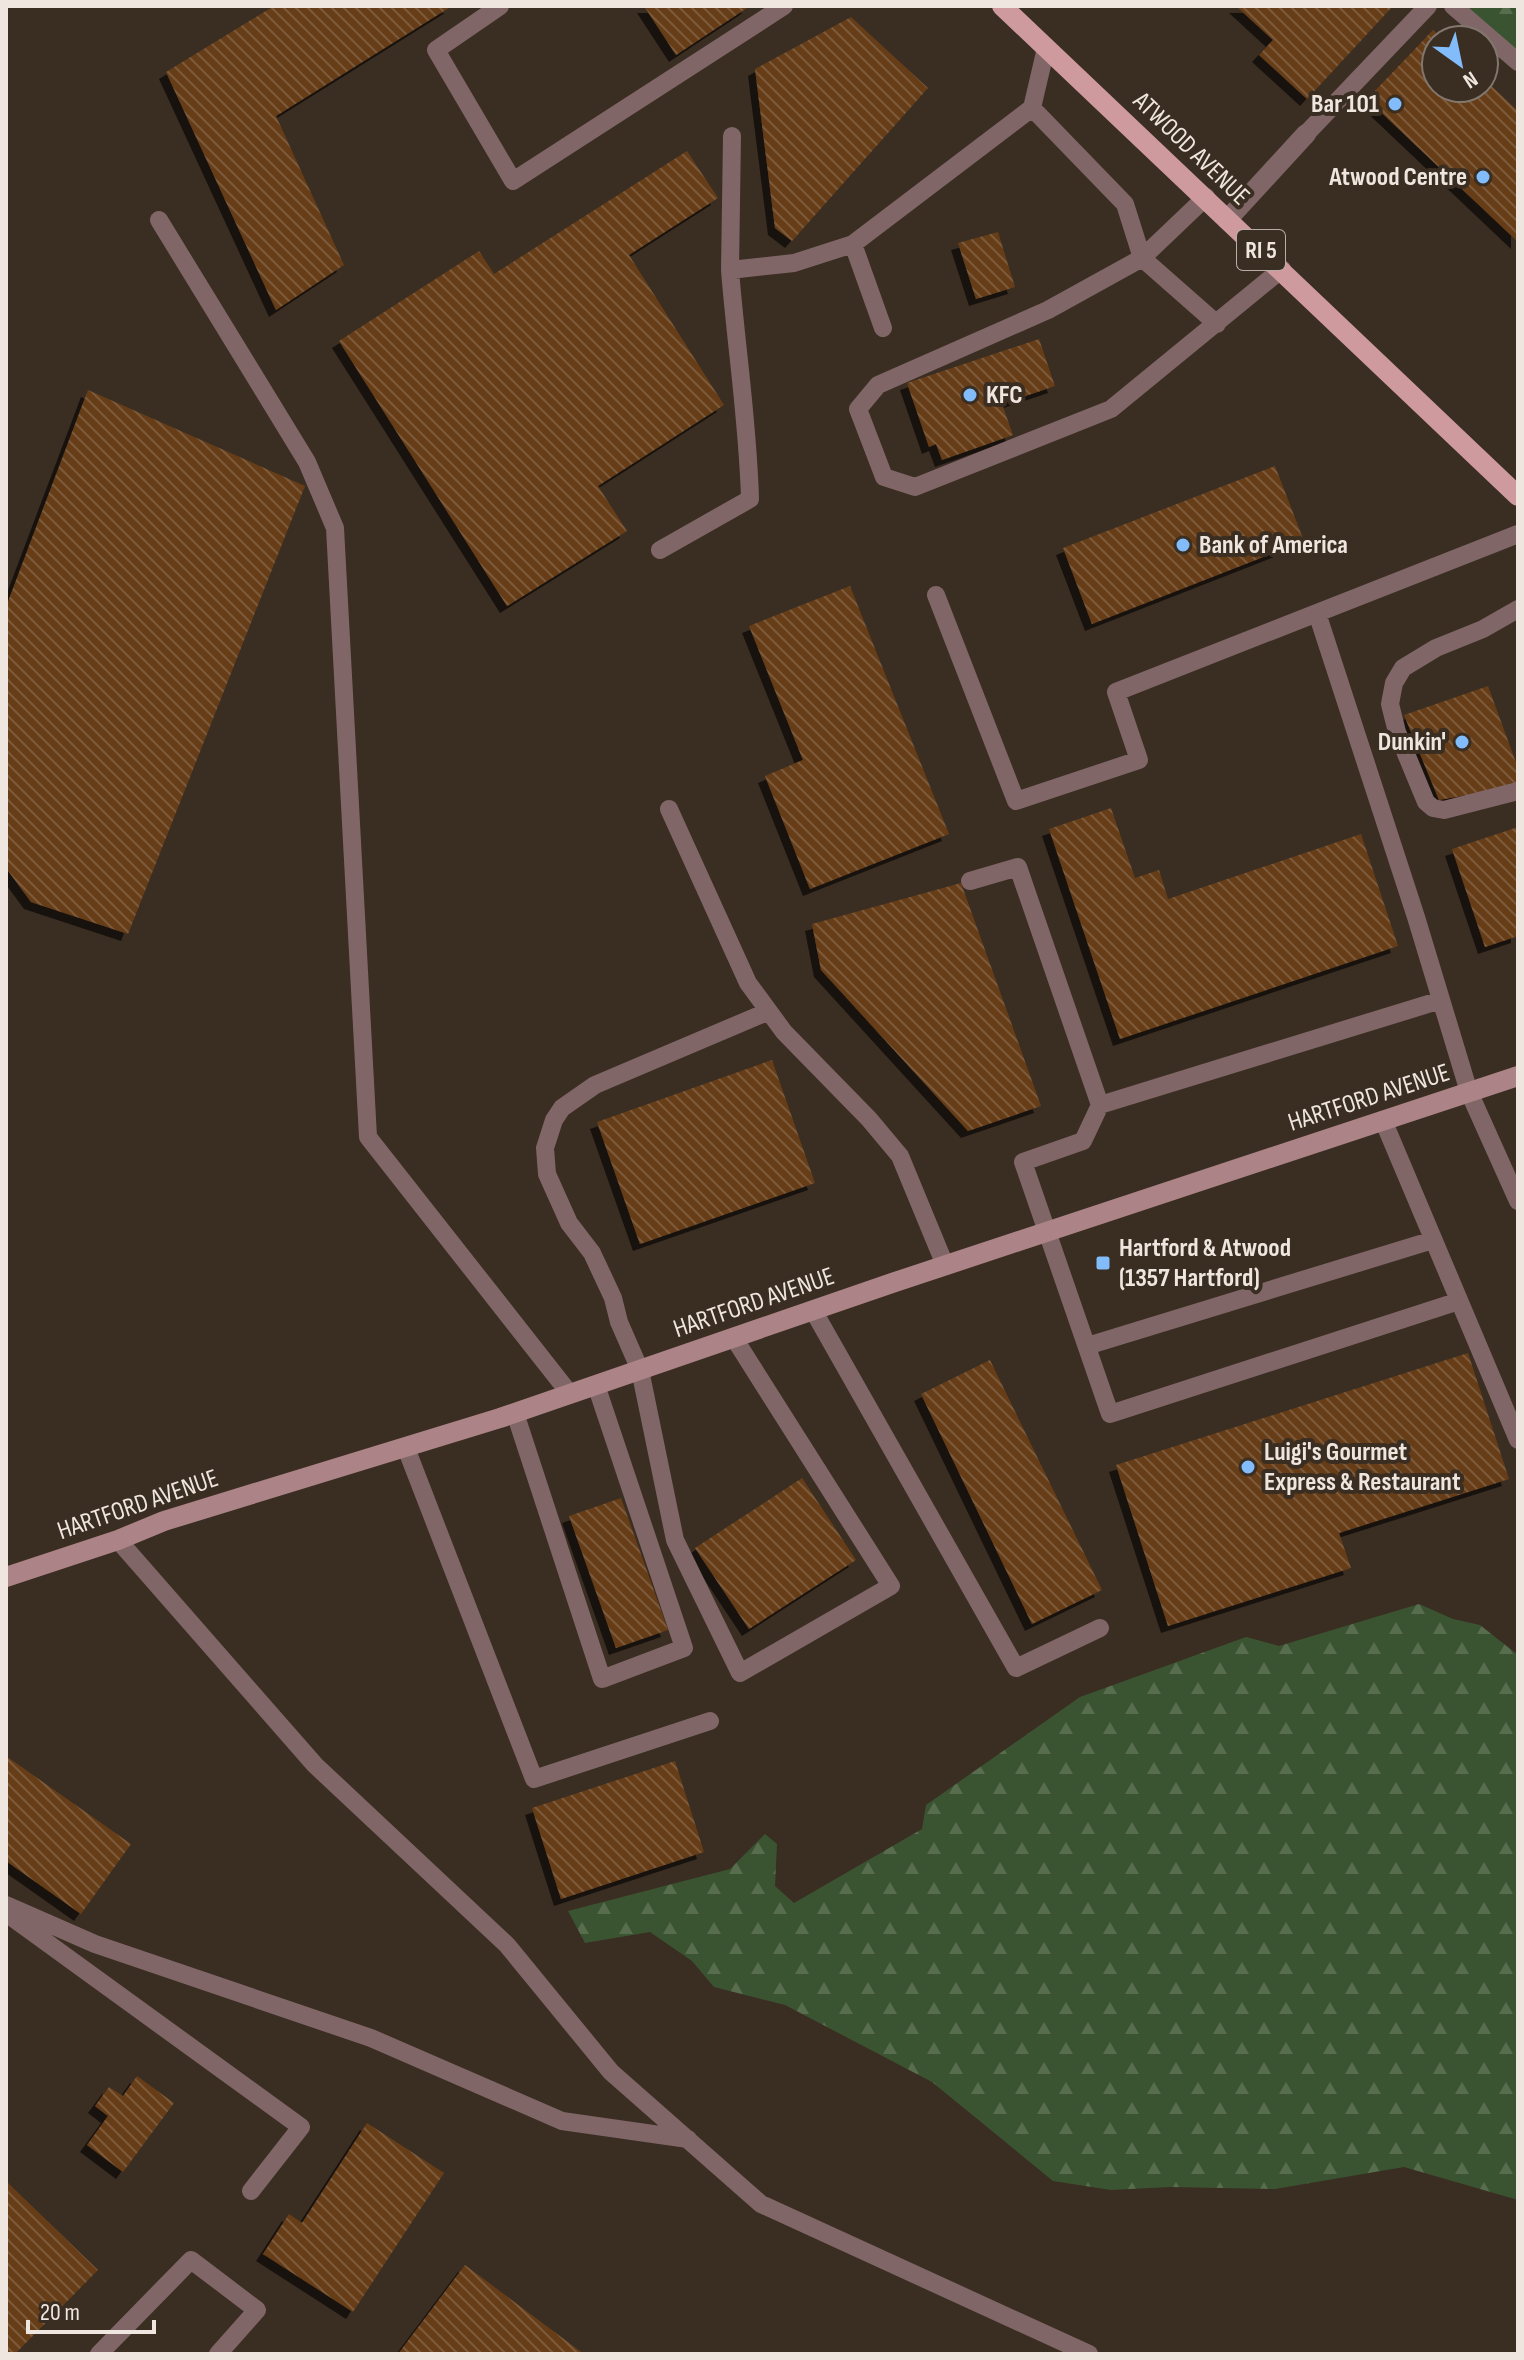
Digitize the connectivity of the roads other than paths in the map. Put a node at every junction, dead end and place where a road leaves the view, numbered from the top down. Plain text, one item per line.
1 (500, 6) edge
2 (784, 6) edge
3 (1002, 6) edge
4 (1428, 6) edge
5 (1453, 6) edge
6 (1046, 48) junction
7 (1518, 62) edge
8 (1032, 108) junction
9 (1306, 134) joint
10 (732, 136) dead end
11 (1206, 197) junction
12 (159, 220) dead end
13 (1227, 220) junction
14 (853, 244) junction
15 (1142, 258) junction
16 (1282, 269) junction
17 (730, 270) junction
18 (1217, 324) junction
19 (883, 328) dead end
20 (1518, 496) edge
21 (1518, 534) edge
22 (660, 550) dead end
23 (936, 595) dead end
24 (1518, 609) edge
25 (1317, 613) junction
26 (1518, 791) edge
27 (669, 809) dead end
28 (970, 881) dead end
29 (1441, 1000) junction
30 (767, 1012) junction
31 (1518, 1076) edge
32 (1469, 1092) junction
33 (1100, 1105) junction
34 (1383, 1120) junction
35 (1518, 1201) edge
36 (1048, 1231) junction
37 (1433, 1240) junction
38 (945, 1265) junction
39 (1459, 1301) junction
40 (813, 1310) junction
41 (734, 1338) junction
42 (1087, 1346) junction
43 (640, 1370) junction
44 (596, 1385) junction
45 (570, 1394) junction
46 (515, 1413) junction
47 (1518, 1440) edge
48 (406, 1448) junction
49 (118, 1540) junction
50 (6, 1577) edge
51 (1100, 1628) dead end
52 (710, 1721) dead end
53 (6, 1905) edge
54 (6, 1913) edge
55 (688, 2139) junction
56 (251, 2191) dead end
57 (99, 2354) edge
58 (218, 2354) edge
59 (1089, 2354) edge

1 - 2 lane
3 - 6 main road, ATWOOD AVENUE / RI 5
4 - 9 lane
5 - 7 lane
6 - 8 lane
6 - 11 main road, ATWOOD AVENUE / RI 5
8 - 14 lane
8 - 15 lane
9 - 13 street
10 - 17 lane
11 - 13 main road, ATWOOD AVENUE / RI 5
11 - 15 lane
12 - 45 lane
13 - 16 main road, ATWOOD AVENUE / RI 5
14 - 17 lane
14 - 19 lane
15 - 18 lane
15 - 18 lane
16 - 18 lane
16 - 20 main road, ATWOOD AVENUE / RI 5
17 - 22 lane
21 - 25 lane
23 - 25 lane
24 - 26 lane
25 - 29 lane
27 - 30 lane
28 - 33 lane
29 - 32 lane
29 - 33 lane
30 - 38 lane
30 - 43 lane
31 - 32 main road, HARTFORD AVENUE
32 - 34 main road, HARTFORD AVENUE
32 - 35 lane
33 - 36 lane
34 - 36 main road, HARTFORD AVENUE
34 - 37 lane
36 - 38 main road, HARTFORD AVENUE
36 - 42 lane
37 - 39 lane
37 - 42 lane
38 - 40 main road, HARTFORD AVENUE
39 - 42 lane
39 - 47 lane
40 - 41 main road, HARTFORD AVENUE
40 - 51 lane
41 - 43 main road, HARTFORD AVENUE
41 - 43 lane
43 - 44 main road, HARTFORD AVENUE
44 - 45 main road, HARTFORD AVENUE
44 - 46 lane
45 - 46 main road, HARTFORD AVENUE
46 - 48 main road, HARTFORD AVENUE
48 - 49 main road, HARTFORD AVENUE
48 - 52 lane
49 - 50 main road, HARTFORD AVENUE
49 - 55 lane
53 - 55 lane
54 - 56 lane
55 - 59 lane
57 - 58 lane

